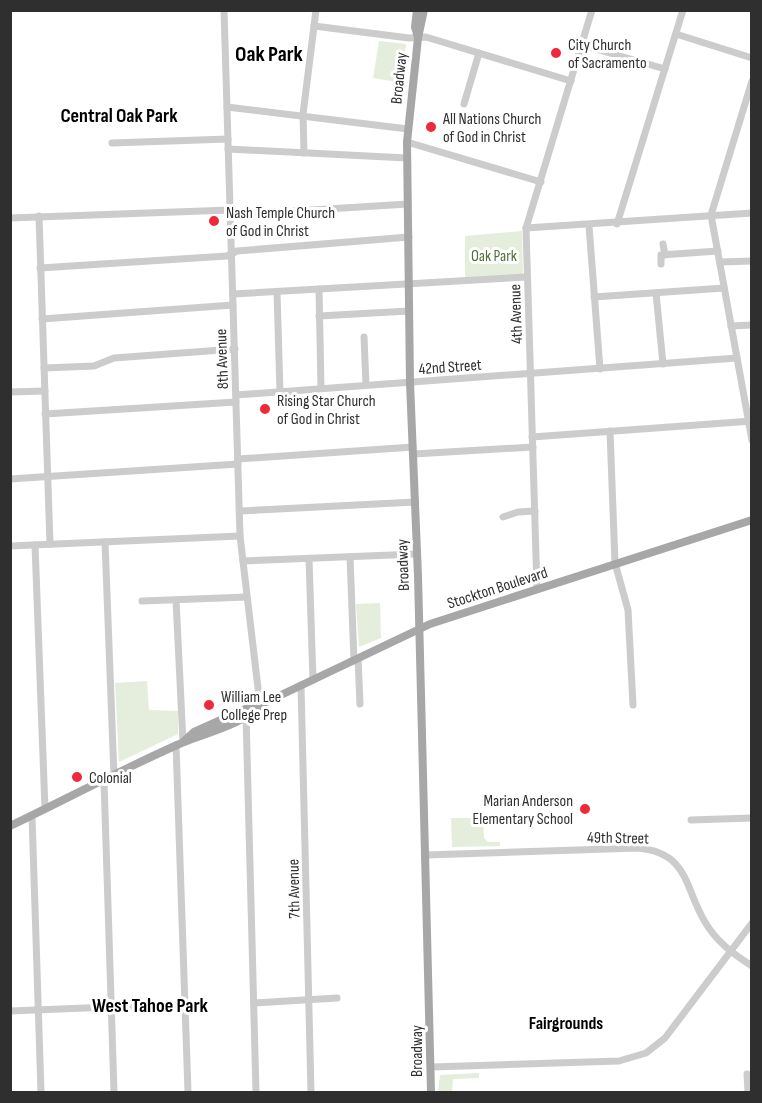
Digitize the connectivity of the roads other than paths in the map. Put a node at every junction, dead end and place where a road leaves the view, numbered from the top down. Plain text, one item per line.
1 (224, 10) edge
2 (316, 10) edge
3 (417, 10) edge
4 (424, 10) edge
5 (592, 10) edge
6 (682, 10) edge
7 (314, 26) junction
8 (675, 34) junction
9 (418, 38) junction
10 (582, 45) junction
11 (479, 54) junction
12 (752, 58) edge
13 (665, 69) junction
14 (571, 81) junction
15 (752, 81) edge
16 (464, 104) dead end
17 (227, 108) junction
18 (303, 117) junction
19 (408, 129) junction
20 (228, 139) junction
21 (407, 142) junction
22 (112, 143) dead end
23 (228, 149) junction
24 (304, 153) junction
25 (407, 158) junction
26 (541, 182) junction
27 (408, 204) junction
28 (230, 212) junction
29 (752, 213) edge
30 (711, 215) junction
31 (39, 216) junction
32 (10, 218) edge
33 (617, 224) junction
34 (589, 226) junction
35 (526, 228) junction
36 (409, 237) junction
37 (663, 244) dead end
38 (718, 251) junction
39 (231, 253) junction
40 (664, 255) junction
41 (752, 261) edge
42 (720, 262) junction
43 (661, 264) dead end
44 (40, 268) junction
45 (527, 277) junction
46 (409, 283) junction
47 (724, 288) junction
48 (319, 289) junction
49 (277, 292) junction
50 (656, 292) junction
51 (233, 294) junction
52 (594, 297) junction
53 (233, 305) junction
54 (409, 311) junction
55 (319, 316) junction
56 (42, 319) junction
57 (752, 325) edge
58 (731, 326) junction
59 (364, 337) dead end
60 (235, 349) junction
61 (737, 358) junction
62 (663, 364) junction
63 (44, 368) junction
64 (600, 369) junction
65 (530, 374) junction
66 (410, 383) junction
67 (366, 385) junction
68 (321, 388) junction
69 (45, 391) junction
70 (10, 392) edge
71 (280, 392) junction
72 (236, 398) junction
73 (45, 414) junction
74 (750, 421) edge
75 (610, 431) junction
76 (532, 437) junction
77 (752, 440) edge
78 (532, 447) junction
79 (413, 450) junction
80 (238, 461) junction
81 (48, 478) junction
82 (10, 479) edge
83 (416, 502) junction
84 (240, 511) junction
85 (535, 511) junction
86 (503, 517) dead end
87 (752, 519) edge
88 (240, 536) junction
89 (105, 542) junction
90 (35, 544) junction
91 (50, 544) junction
92 (10, 546) edge
93 (417, 554) junction
94 (350, 557) junction
95 (309, 559) junction
96 (243, 561) junction
97 (615, 563) junction
98 (537, 589) junction
99 (247, 597) junction
100 (176, 600) junction
101 (142, 601) dead end
102 (419, 629) junction
103 (356, 660) junction
104 (313, 680) junction
105 (301, 685) junction
106 (360, 704) dead end
107 (260, 705) junction
108 (633, 705) dead end
109 (246, 715) junction
110 (180, 744) junction
111 (114, 776) junction
112 (104, 781) junction
113 (45, 809) junction
114 (32, 816) junction
115 (752, 818) edge
116 (691, 820) dead end
117 (10, 826) edge
118 (426, 855) junction
119 (752, 923) edge
120 (731, 953) junction
121 (752, 966) edge
122 (309, 998) junction
123 (337, 998) dead end
124 (254, 1003) junction
125 (185, 1004) junction
126 (111, 1007) junction
127 (39, 1010) junction
128 (10, 1011) edge
129 (432, 1068) junction
130 (747, 1074) dead end
131 (41, 1092) edge
132 (114, 1092) edge
133 (188, 1092) edge
134 (256, 1092) edge
135 (311, 1092) edge
136 (431, 1092) edge
137 (748, 1092) edge

1 - 17 street, 8th Avenue
2 - 7 street
3 - 9 main road, Broadway
4 - 9 main road, Broadway
5 - 10 street, 4th Avenue
6 - 8 street
7 - 9 street
7 - 18 street
8 - 12 street
8 - 13 street
9 - 11 street
9 - 19 main road, Broadway
10 - 13 street
10 - 14 street, 4th Avenue
11 - 14 street
11 - 16 street
13 - 33 street
14 - 26 street, 4th Avenue
15 - 30 street
17 - 18 street
17 - 20 street, 8th Avenue
18 - 19 street
18 - 24 street
19 - 21 main road, Broadway
20 - 22 street
20 - 23 street, 8th Avenue
21 - 25 main road, Broadway
21 - 26 street
23 - 24 street
23 - 28 street, 8th Avenue
24 - 25 street
25 - 27 main road, Broadway
26 - 35 street, 4th Avenue
27 - 28 street
27 - 36 main road, Broadway
28 - 31 street
28 - 39 street, 8th Avenue
29 - 30 street
30 - 33 street
30 - 38 street
31 - 32 street
31 - 44 street
33 - 34 street
34 - 35 street
34 - 52 street
35 - 45 street, 4th Avenue
36 - 39 street
36 - 46 main road, Broadway
37 - 40 street
38 - 40 street
38 - 42 street
39 - 44 street
39 - 51 street, 8th Avenue
40 - 43 street
41 - 42 street
42 - 47 street
44 - 56 street
45 - 46 street
45 - 65 street, 4th Avenue
46 - 48 street
46 - 54 main road, Broadway
47 - 50 street
47 - 58 street
48 - 49 street
48 - 55 street
49 - 51 street
49 - 71 street
50 - 52 street
50 - 62 street
51 - 53 street, 8th Avenue
52 - 64 street
53 - 56 street
53 - 60 street, 8th Avenue
54 - 55 street
54 - 66 main road, Broadway
55 - 68 street
56 - 63 street
57 - 58 street
58 - 61 street
59 - 67 street
60 - 63 street
60 - 72 street, 8th Avenue
61 - 62 street, 42nd Street
61 - 74 street
62 - 64 street, 42nd Street
63 - 69 street
64 - 65 street, 42nd Street
65 - 66 street, 42nd Street
65 - 76 street, 4th Avenue
66 - 67 street, 42nd Street
66 - 79 main road, Broadway
67 - 68 street, 42nd Street
68 - 71 street, 42nd Street
69 - 70 street
69 - 73 street
71 - 72 street, 42nd Street
72 - 73 street, 42nd Street
72 - 80 street, 8th Avenue
73 - 81 street
74 - 75 street
74 - 77 street
75 - 76 street
75 - 97 street
76 - 78 street, 4th Avenue
78 - 79 street
78 - 85 street, 4th Avenue
79 - 80 street
79 - 83 main road, Broadway
80 - 81 street
80 - 84 street, 8th Avenue
81 - 82 street
81 - 91 street
83 - 84 street
83 - 93 main road, Broadway
84 - 88 street, 8th Avenue
85 - 86 street
85 - 98 street, 4th Avenue
87 - 97 main road, Stockton Boulevard
88 - 89 street
88 - 96 street, 8th Avenue
89 - 91 street
89 - 111 street
90 - 91 street
90 - 92 street
90 - 113 street
93 - 94 street
93 - 102 main road, Broadway
94 - 95 street
94 - 103 street
95 - 96 street
95 - 104 street
96 - 99 street, 8th Avenue
97 - 98 main road, Stockton Boulevard
97 - 108 street
98 - 102 main road, Stockton Boulevard
99 - 100 street
99 - 107 street, 8th Avenue
100 - 101 street
100 - 110 street
102 - 103 main road, Stockton Boulevard
102 - 118 main road, Broadway
103 - 104 main road, Stockton Boulevard
103 - 106 street
104 - 105 main road, Stockton Boulevard
105 - 107 main road, Stockton Boulevard
105 - 122 street, 7th Avenue
107 - 109 main road, Stockton Boulevard
107 - 110 main road, Stockton Boulevard
109 - 110 main road, Stockton Boulevard
109 - 124 street
110 - 111 main road, Stockton Boulevard
110 - 125 street
111 - 112 main road, Stockton Boulevard
112 - 113 main road, Stockton Boulevard
112 - 126 street
113 - 114 main road, Stockton Boulevard
114 - 117 main road, Stockton Boulevard
114 - 127 street
115 - 116 street
118 - 120 street, 49th Street
118 - 129 main road, Broadway
119 - 120 street
120 - 121 street, 49th Street
120 - 129 street
122 - 123 street
122 - 124 street
122 - 135 street, 7th Avenue
124 - 134 street
125 - 126 street
125 - 133 street
126 - 127 street
126 - 132 street
127 - 128 street
127 - 131 street
129 - 136 main road, Broadway
130 - 137 street

